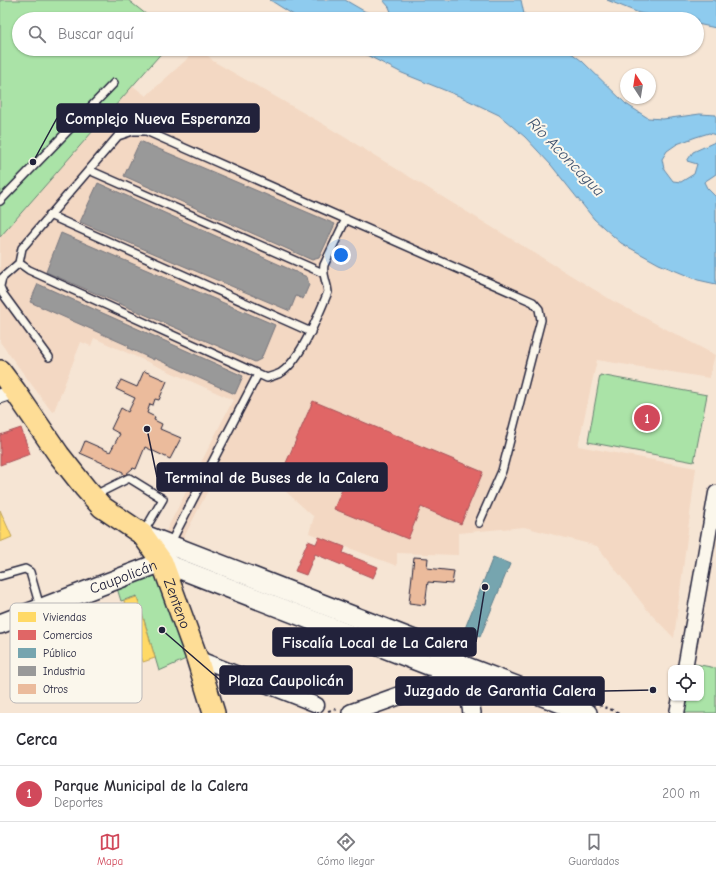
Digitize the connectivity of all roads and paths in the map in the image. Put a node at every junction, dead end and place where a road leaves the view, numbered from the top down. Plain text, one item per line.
1 (114, 83) dead end
2 (89, 170) junction
3 (0, 201) edge
4 (49, 215) junction
5 (346, 219) junction
6 (19, 263) junction
7 (323, 273) junction
8 (0, 286) edge
9 (311, 332) junction
10 (49, 357) dead end
11 (0, 371) edge
12 (258, 374) junction
13 (8, 393) edge
14 (716, 493) edge
15 (92, 496) junction
16 (479, 523) dead end
17 (142, 534) junction
18 (166, 553) junction
19 (0, 576) edge
20 (39, 603) edge
21 (52, 603) edge
22 (10, 620) edge
23 (0, 624) edge
24 (197, 658) junction
25 (686, 665) edge
26 (464, 666) junction
27 (679, 701) edge
28 (318, 705) dead end
29 (590, 708) edge
30 (214, 713) edge
31 (351, 713) edge
32 (472, 713) edge
33 (620, 713) edge
34 (677, 713) edge

1 - 3 lane
2 - 4 lane
2 - 5 lane
2 - 7 lane
4 - 6 lane
4 - 9 lane
5 - 7 lane
5 - 16 lane
6 - 8 lane
6 - 12 lane
7 - 9 lane
8 - 10 lane
9 - 12 lane
11 - 13 main road
12 - 18 lane
13 - 15 main road
14 - 25 street
15 - 17 main road
15 - 17 lane
17 - 18 main road, Zenteno
18 - 21 main road, Caupolicán
18 - 24 main road, Zenteno
18 - 26 main road
19 - 20 lane
22 - 23 main road, Caupolicán
24 - 28 street
24 - 30 main road, Zenteno
26 - 29 main road
26 - 31 street
26 - 32 street
27 - 34 street
29 - 33 path

